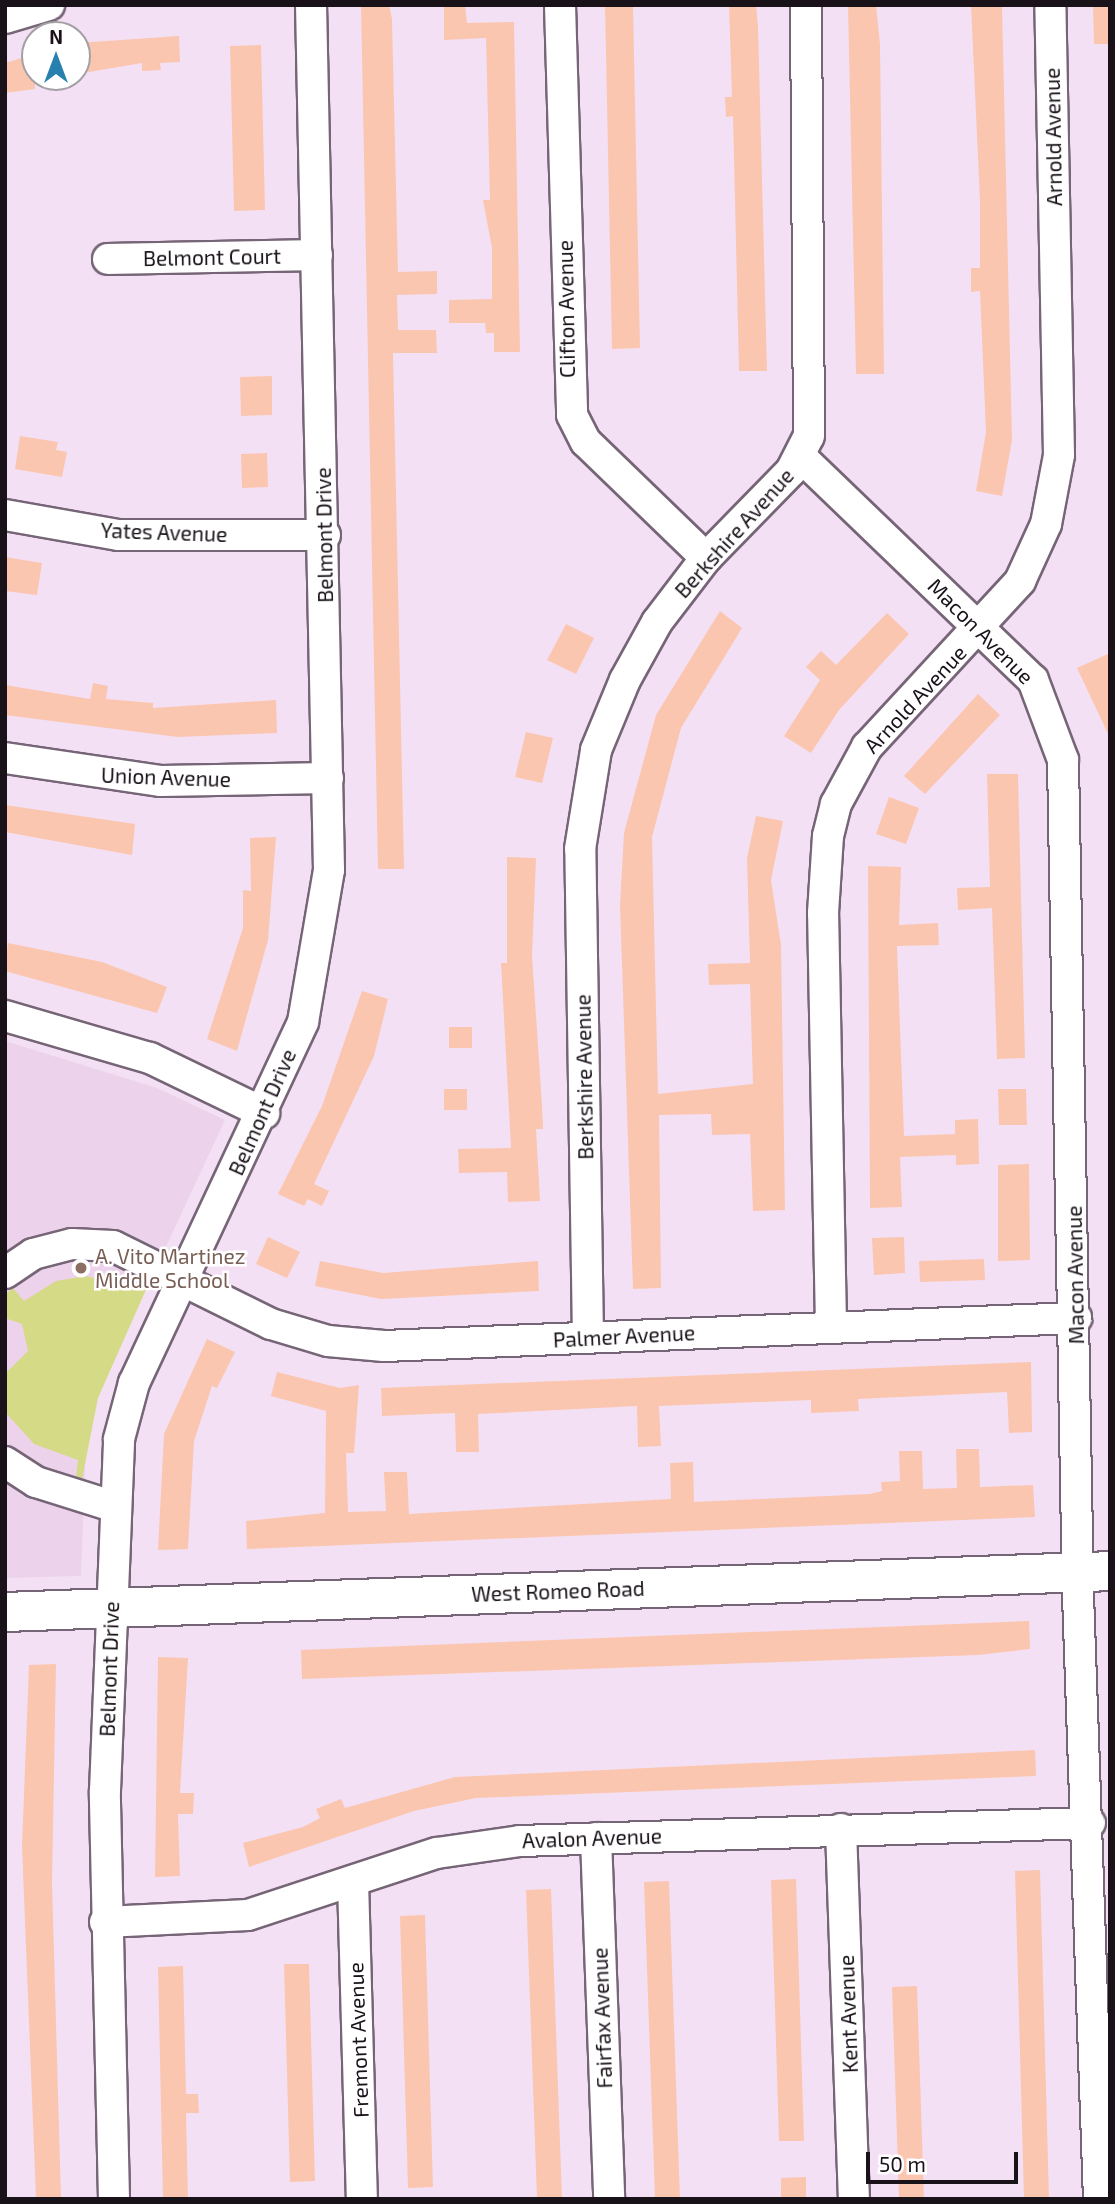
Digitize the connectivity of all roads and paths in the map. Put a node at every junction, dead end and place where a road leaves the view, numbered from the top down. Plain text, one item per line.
1 (49, 5) edge
2 (311, 5) edge
3 (560, 5) edge
4 (806, 5) edge
5 (1050, 5) edge
6 (5, 18) edge
7 (317, 256) junction
8 (108, 259) dead end
9 (800, 456) junction
10 (5, 515) edge
11 (325, 535) junction
12 (706, 558) junction
13 (981, 628) junction
14 (5, 758) edge
15 (328, 778) junction
16 (5, 1016) edge
17 (264, 1113) junction
18 (5, 1273) edge
19 (184, 1281) junction
20 (1076, 1318) junction
21 (831, 1326) junction
22 (588, 1338) junction
23 (5, 1462) edge
24 (112, 1506) junction
25 (1095, 1572) edge
26 (111, 1608) junction
27 (5, 1612) edge
28 (1090, 1823) junction
29 (841, 1829) junction
30 (596, 1838) junction
31 (353, 1881) junction
32 (105, 1922) junction
33 (114, 2199) edge
34 (362, 2199) edge
35 (609, 2199) edge
36 (854, 2199) edge
37 (1099, 2199) edge

1 - 6 street
2 - 7 street, Belmont Drive
3 - 12 street, Clifton Avenue
4 - 9 street, Berkshire Avenue
5 - 13 street, Arnold Avenue
7 - 8 street, Belmont Court
7 - 11 street, Belmont Drive
9 - 12 street, Berkshire Avenue
9 - 13 street, Macon Avenue
10 - 11 street, Yates Avenue
11 - 15 street, Belmont Drive
12 - 22 street, Berkshire Avenue
13 - 20 street, Macon Avenue
13 - 21 street, Arnold Avenue
14 - 15 street, Union Avenue
15 - 17 street, Belmont Drive
16 - 17 street
17 - 19 street, Belmont Drive
18 - 19 street, Palmer Avenue
19 - 22 street, Palmer Avenue
19 - 24 street, Belmont Drive
20 - 21 street, Palmer Avenue
20 - 25 street, Macon Avenue
21 - 22 street, Palmer Avenue
23 - 24 street
24 - 26 street, Belmont Drive
25 - 26 main road, West Romeo Road
25 - 28 street, Macon Avenue
26 - 27 main road, West Romeo Road
26 - 32 street, Belmont Drive
28 - 29 street, Avalon Avenue
28 - 37 street, Macon Avenue
29 - 30 street, Avalon Avenue
29 - 36 street, Kent Avenue
30 - 31 street, Avalon Avenue
30 - 35 street, Fairfax Avenue
31 - 32 street, Avalon Avenue
31 - 34 street, Fremont Avenue
32 - 33 street, Belmont Drive

